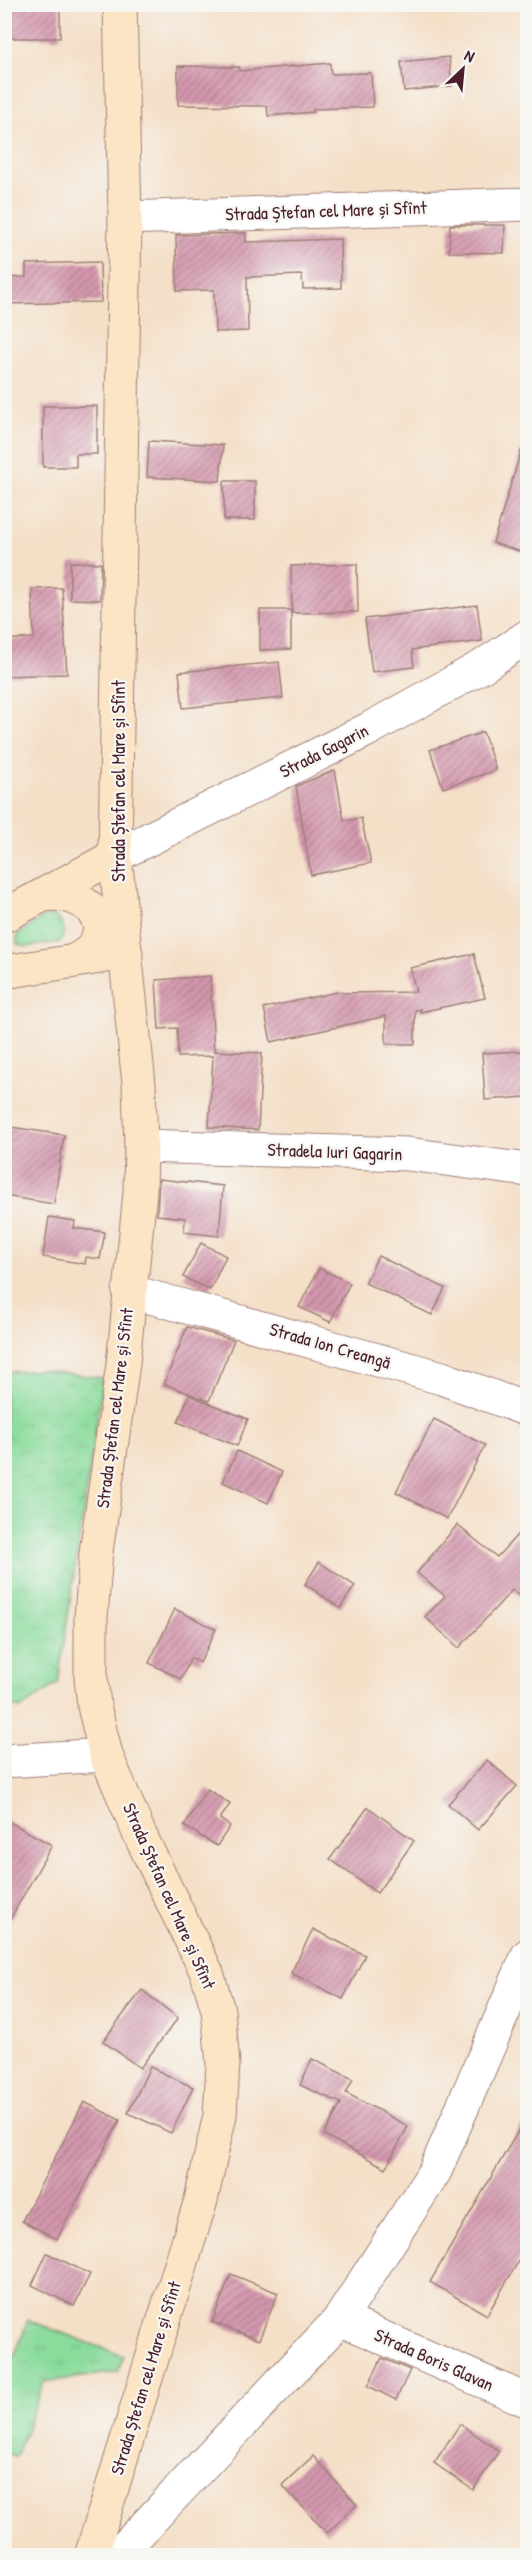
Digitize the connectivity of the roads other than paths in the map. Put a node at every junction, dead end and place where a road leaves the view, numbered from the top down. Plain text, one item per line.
1 (120, 4) edge
2 (528, 204) edge
3 (125, 218) junction
4 (528, 636) edge
5 (115, 856) junction
6 (44, 895) junction
7 (4, 916) edge
8 (126, 953) junction
9 (74, 961) junction
10 (4, 972) edge
11 (141, 1146) junction
12 (528, 1170) edge
13 (129, 1291) junction
14 (528, 1410) edge
15 (106, 1755) junction
16 (4, 1761) edge
17 (528, 1955) edge
18 (340, 2319) junction
19 (528, 2401) edge
20 (91, 2556) edge
21 (117, 2556) edge

1 - 3 street, Strada Ștefan cel Mare și Sfînt
2 - 3 street, Strada Ștefan cel Mare și Sfînt
3 - 5 street, Strada Ștefan cel Mare și Sfînt
4 - 5 street, Strada Gagarin
5 - 6 street
5 - 8 street, Strada Ștefan cel Mare și Sfînt
6 - 7 street
6 - 9 street
8 - 9 street
8 - 11 street, Strada Ștefan cel Mare și Sfînt
9 - 10 street
11 - 12 street, Stradela Iuri Gagarin
11 - 13 street, Strada Ștefan cel Mare și Sfînt
13 - 14 street, Strada Ion Creangă
13 - 15 street, Strada Ștefan cel Mare și Sfînt
15 - 16 street
15 - 20 street, Strada Ștefan cel Mare și Sfînt
17 - 18 street
18 - 19 street, Strada Boris Glavan
18 - 21 street

